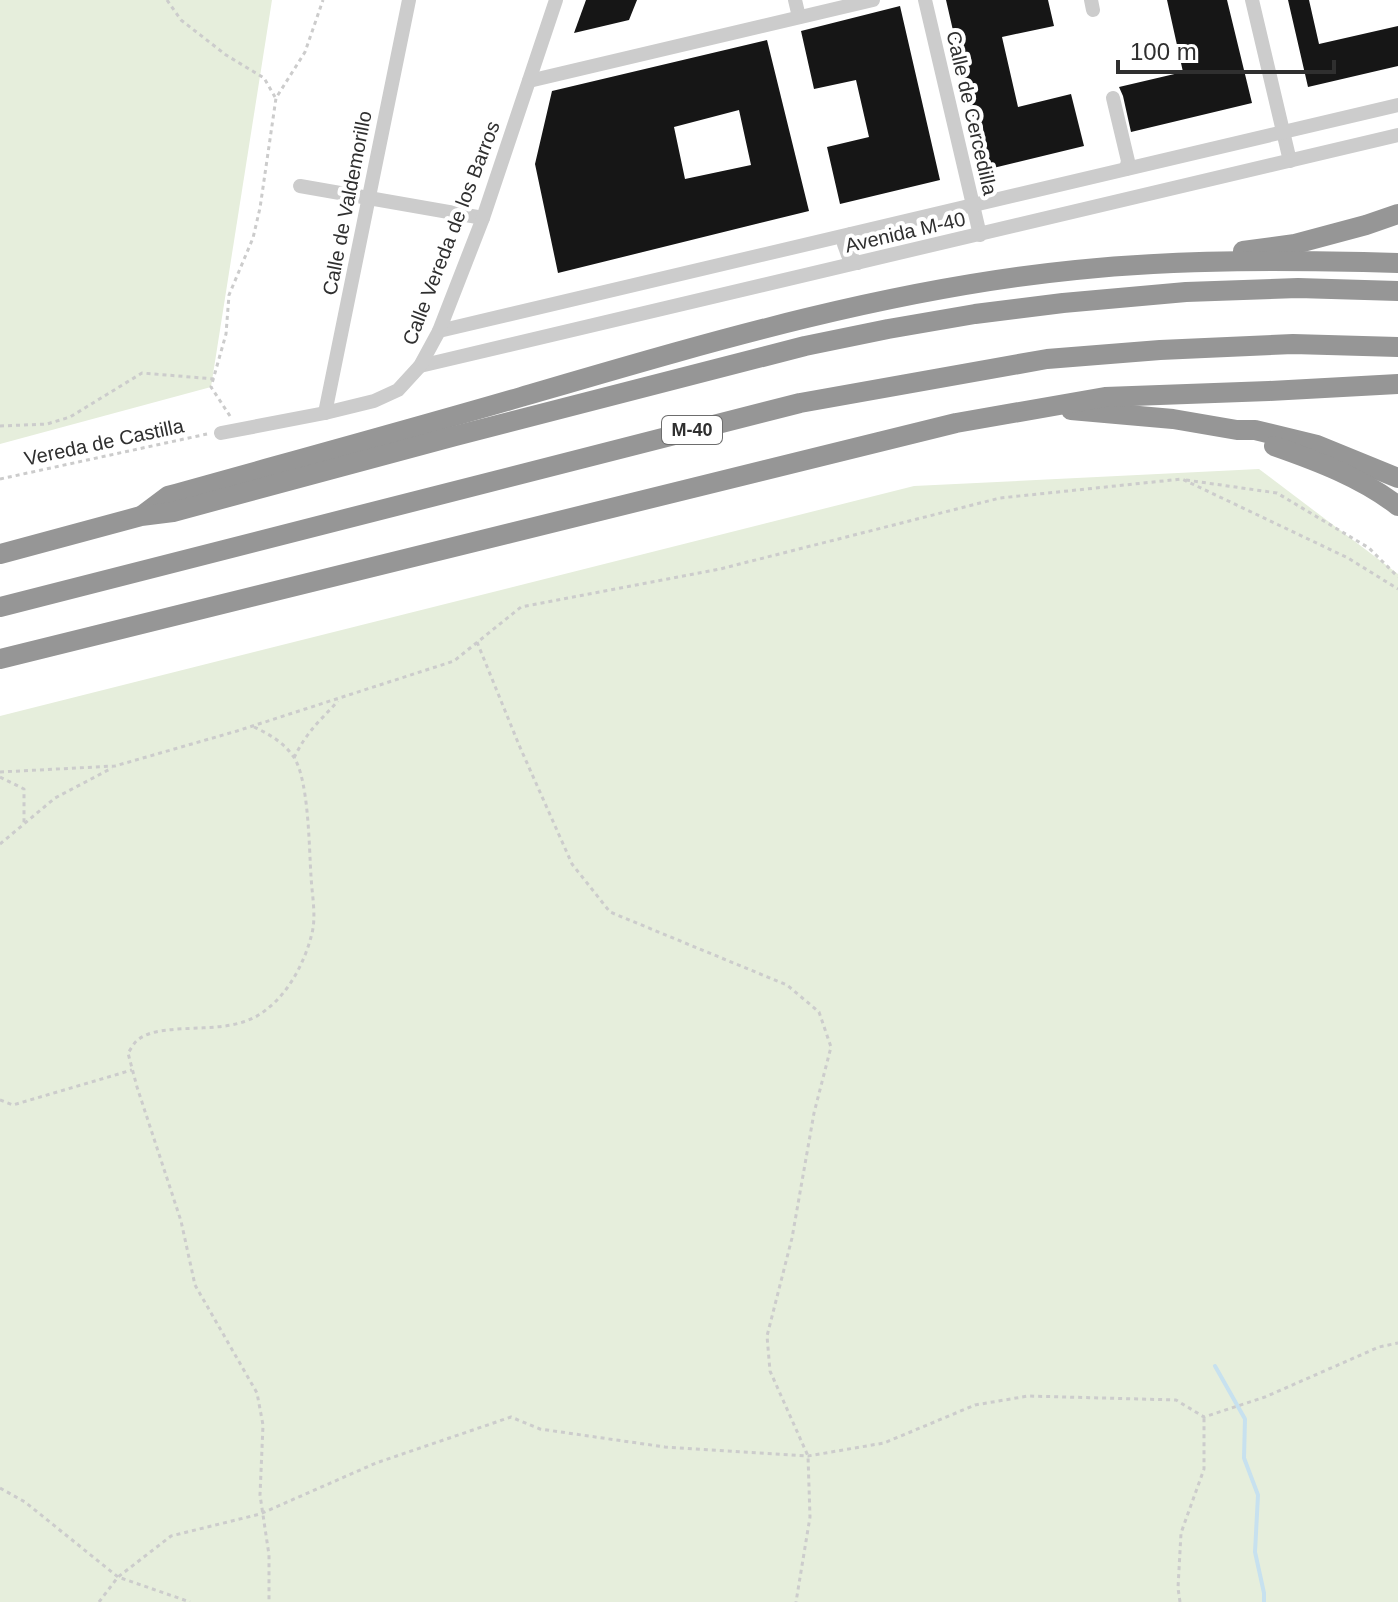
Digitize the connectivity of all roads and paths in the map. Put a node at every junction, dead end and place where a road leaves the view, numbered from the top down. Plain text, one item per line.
1 (167, 0) edge
2 (323, 0) edge
3 (409, 0) edge
4 (795, 0) edge
5 (873, 0) edge
6 (925, 0) edge
7 (1252, 0) edge
8 (554, 1) edge
9 (799, 17) junction
10 (529, 81) junction
11 (276, 98) junction
12 (1113, 98) dead end
13 (1398, 105) edge
14 (1283, 132) junction
15 (1398, 135) edge
16 (1290, 161) junction
17 (1126, 169) junction
18 (300, 186) dead end
19 (369, 198) junction
20 (973, 205) junction
21 (1398, 214) edge
22 (483, 218) junction
23 (851, 234) junction
24 (980, 235) junction
25 (858, 263) junction
26 (1172, 263) junction
27 (1398, 263) edge
28 (1398, 291) edge
29 (439, 331) junction
30 (1398, 347) edge
31 (420, 366) junction
32 (214, 379) junction
33 (1398, 384) edge
34 (1047, 408) junction
35 (325, 413) junction
36 (0, 426) edge
37 (238, 430) junction
38 (1237, 430) junction
39 (218, 433) joint
40 (1398, 478) edge
41 (0, 479) edge
42 (1182, 479) junction
43 (1398, 506) edge
44 (141, 516) junction
45 (0, 554) edge
46 (1398, 577) edge
47 (1398, 589) edge
48 (0, 607) edge
49 (477, 642) junction
50 (0, 659) edge
51 (340, 698) junction
52 (253, 726) junction
53 (294, 758) junction
54 (115, 766) junction
55 (0, 774) edge
56 (24, 824) junction
57 (0, 844) edge
58 (132, 1070) junction
59 (0, 1100) edge
60 (1398, 1343) edge
61 (1204, 1417) junction
62 (808, 1456) junction
63 (0, 1488) edge
64 (262, 1513) junction
65 (118, 1577) junction
66 (99, 1602) edge
67 (190, 1602) edge
68 (269, 1602) edge
69 (796, 1602) edge
70 (1180, 1602) edge

1 - 11 path
2 - 11 path
3 - 19 street, Calle de Valdemorillo
4 - 9 street
5 - 9 street
6 - 20 street, Calle de Cercedilla
7 - 14 street
8 - 10 street, Calle Vereda de los Barros
9 - 10 street
10 - 22 street, Calle Vereda de los Barros
11 - 32 path
12 - 17 street
13 - 14 street, Avenida M-40
14 - 16 street
14 - 17 street, Avenida M-40
15 - 16 street, Avenida M-40
16 - 24 street, Avenida M-40
17 - 20 street, Avenida M-40
18 - 19 street
19 - 22 street
19 - 35 street, Calle de Valdemorillo
20 - 23 street, Avenida M-40
20 - 24 street, Calle de Cercedilla
21 - 26 highway
22 - 29 street, Calle Vereda de los Barros
23 - 25 street
23 - 29 street, Avenida M-40
24 - 25 street, Avenida M-40
25 - 31 street, Avenida M-40
26 - 27 highway
26 - 44 highway
28 - 44 highway
29 - 31 street, Calle Vereda de los Barros
30 - 48 highway, M-40
31 - 35 street, Calle Vereda de los Barros
32 - 36 path
32 - 37 path
33 - 34 highway
34 - 38 highway
34 - 50 highway
35 - 37 street, Calle Vereda de los Barros
37 - 39 street, Calle Vereda de los Barros
38 - 40 highway
38 - 43 highway
39 - 41 path, Vereda de Castilla
42 - 46 path
42 - 47 path
42 - 49 path
44 - 45 highway
49 - 51 path
49 - 62 path
51 - 52 path
51 - 53 path
52 - 53 path
52 - 54 path
53 - 58 path
54 - 55 path
54 - 56 path
55 - 56 path
56 - 57 path
58 - 59 path
58 - 64 path
60 - 61 path
61 - 62 path
61 - 70 path
62 - 64 path
62 - 69 path
63 - 65 path
64 - 65 path
64 - 68 path
65 - 66 path
65 - 67 path

